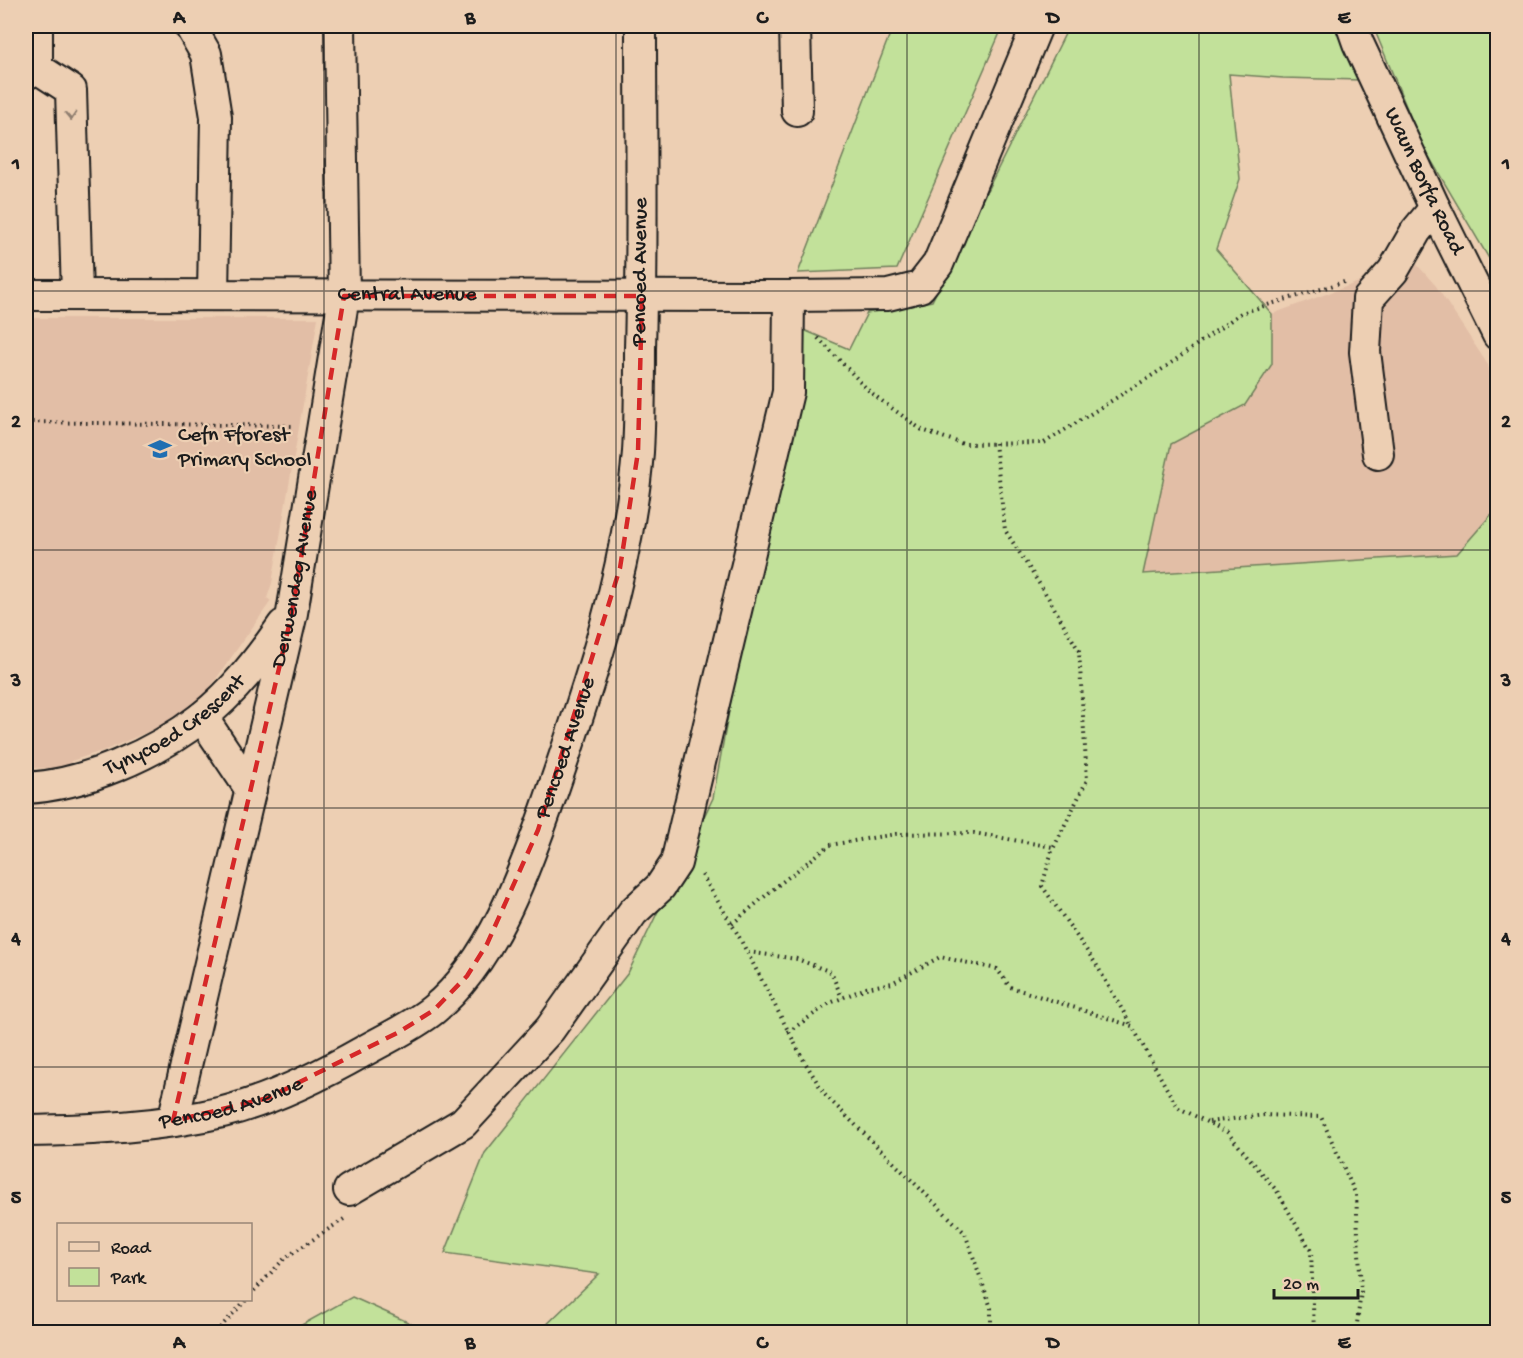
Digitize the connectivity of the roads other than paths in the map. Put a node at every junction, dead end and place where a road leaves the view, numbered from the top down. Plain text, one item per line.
1 (36, 26) edge
2 (190, 26) edge
3 (340, 26) edge
4 (641, 26) edge
5 (795, 26) edge
6 (1038, 26) edge
7 (1352, 26) edge
8 (31, 71) edge
9 (796, 111) dead end
10 (1435, 208) junction
11 (26, 295) edge
12 (77, 295) junction
13 (213, 295) junction
14 (344, 296) junction
15 (642, 296) junction
16 (789, 296) junction
17 (1497, 335) edge
18 (1378, 454) dead end
19 (292, 613) junction
20 (202, 717) junction
21 (26, 788) edge
22 (251, 790) junction
23 (173, 1121) junction
24 (26, 1131) edge
25 (349, 1190) road end

1 - 8 street
2 - 13 street
3 - 14 street, Derwendeg Avenue
4 - 15 street, Pencoed Avenue
5 - 9 street
6 - 16 street, Central Avenue
7 - 10 street, Waun Borfa Road
8 -> 12 street
10 - 17 street, Waun Borfa Road
10 - 18 street
11 - 12 street, Central Avenue
12 - 13 street, Central Avenue
13 - 14 street, Central Avenue
14 - 15 street, Central Avenue
14 - 19 street, Derwendeg Avenue
15 - 16 street, Central Avenue
15 - 23 street, Pencoed Avenue
16 - 25 street
19 - 20 street, Tynycoed Crescent
19 - 22 street, Derwendeg Avenue
20 - 21 street, Tynycoed Crescent
20 - 22 street
22 - 23 street, Derwendeg Avenue
23 - 24 street, Pencoed Avenue

